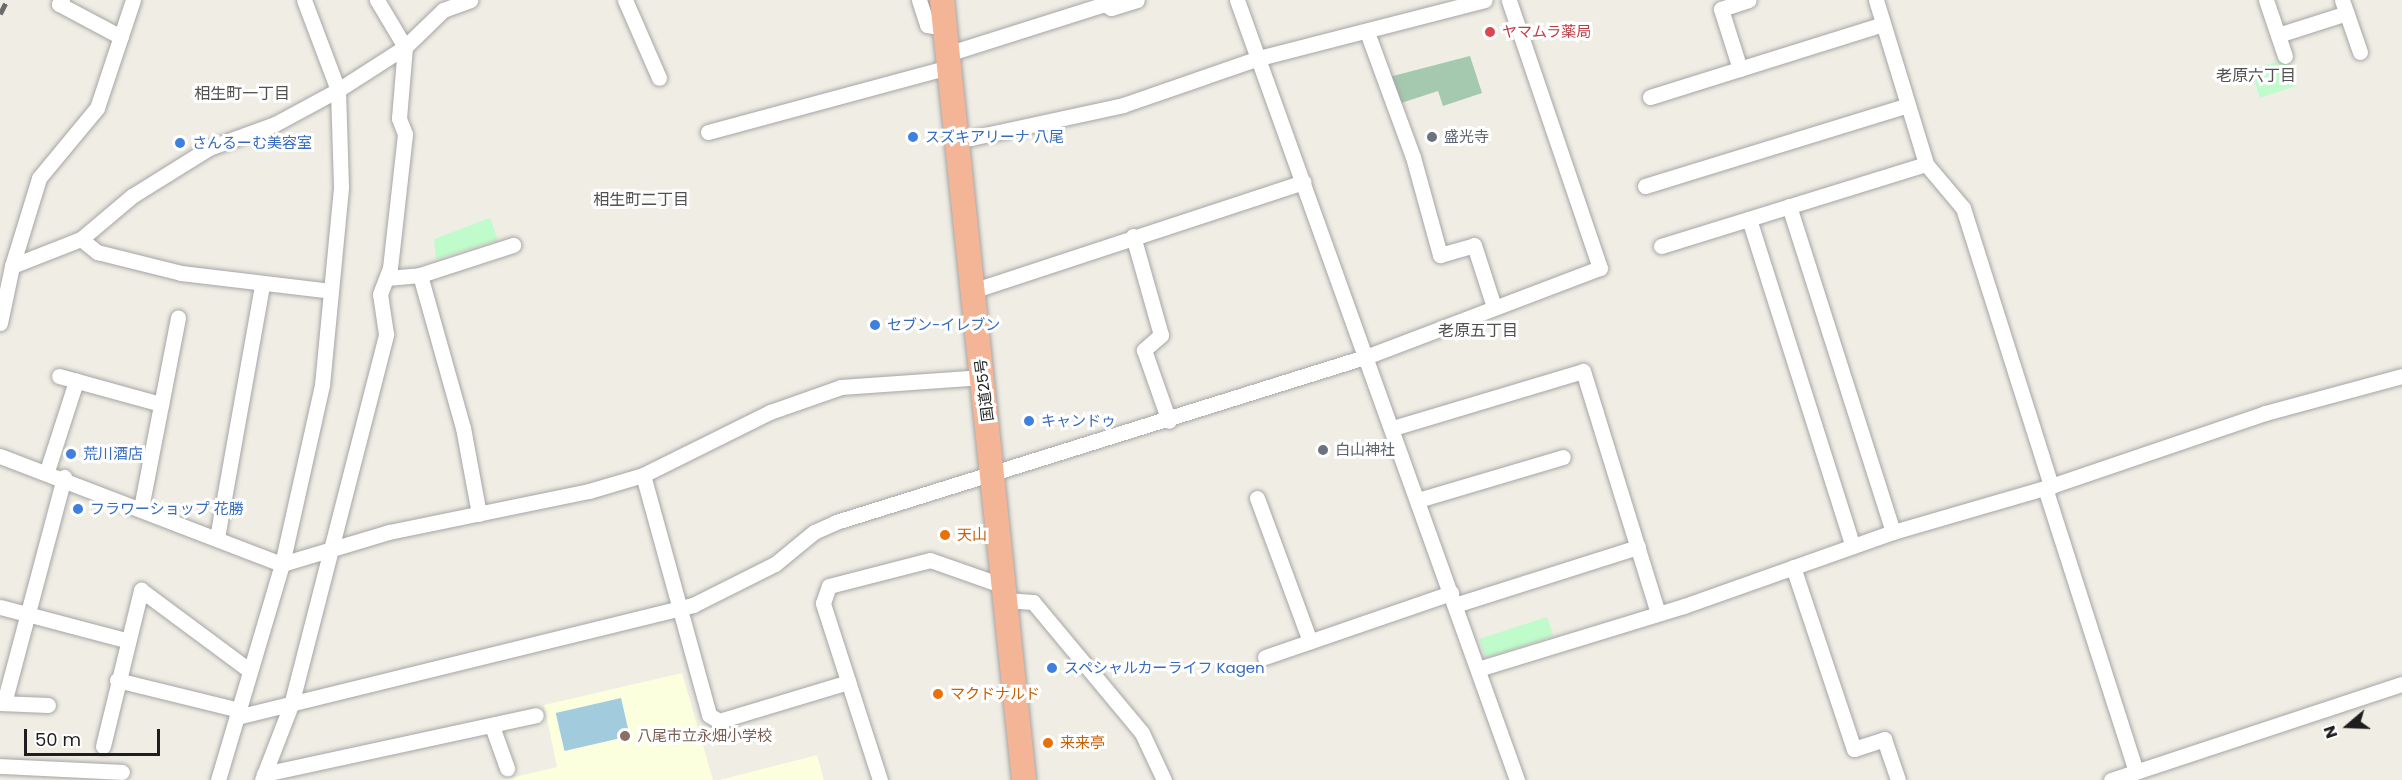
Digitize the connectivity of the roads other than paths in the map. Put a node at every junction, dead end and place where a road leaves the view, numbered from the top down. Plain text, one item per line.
1 (62, 0) edge
2 (134, 0) edge
3 (304, 0) edge
4 (377, 0) edge
5 (470, 0) edge
6 (625, 0) edge
7 (919, 0) edge
8 (942, 0) edge
9 (1137, 0) edge
10 (1237, 0) edge
11 (1485, 0) edge
12 (1509, 0) edge
13 (1749, 0) edge
14 (1876, 0) edge
15 (2265, 0) edge
16 (1105, 2) edge
17 (1465, 3) edge
18 (442, 5) edge
19 (2344, 6) edge
20 (1883, 24) junction
21 (945, 28) junction
22 (1367, 32) junction
23 (2278, 35) junction
24 (121, 37) junction
25 (405, 47) junction
26 (2360, 52) dead end
27 (2285, 56) dead end
28 (1258, 58) junction
29 (948, 60) junction
30 (1740, 69) junction
31 (659, 78) dead end
32 (338, 90) junction
33 (1650, 97) dead end
34 (1908, 105) junction
35 (708, 132) dead end
36 (957, 141) junction
37 (1926, 164) junction
38 (1304, 182) junction
39 (1645, 186) dead end
40 (1789, 206) junction
41 (1749, 219) junction
42 (1132, 236) junction
43 (81, 239) junction
44 (513, 245) dead end
45 (1661, 246) dead end
46 (12, 266) junction
47 (420, 275) junction
48 (387, 278) junction
49 (262, 285) junction
50 (331, 291) junction
51 (972, 291) junction
52 (1494, 307) junction
53 (178, 318) dead end
54 (0, 323) edge
55 (1368, 356) junction
56 (59, 376) dead end
57 (2402, 376) edge
58 (983, 377) junction
59 (75, 381) junction
60 (161, 404) junction
61 (1169, 421) junction
62 (1393, 428) junction
63 (0, 456) edge
64 (1563, 457) dead end
65 (993, 470) junction
66 (46, 471) junction
67 (643, 475) junction
68 (64, 477) junction
69 (2048, 487) junction
70 (1257, 498) dead end
71 (1418, 500) junction
72 (141, 508) junction
73 (478, 514) junction
74 (1893, 532) junction
75 (217, 538) junction
76 (1852, 546) junction
77 (1638, 547) junction
78 (334, 548) junction
79 (282, 564) junction
80 (1793, 567) junction
81 (1004, 593) junction
82 (1453, 599) junction
83 (0, 608) edge
84 (678, 609) junction
85 (1658, 613) junction
86 (27, 616) junction
87 (125, 640) junction
88 (1310, 641) junction
89 (1265, 657) dead end
90 (1478, 669) junction
91 (250, 670) junction
92 (117, 680) junction
93 (848, 682) junction
94 (2402, 684) edge
95 (2, 703) edge
96 (48, 705) dead end
97 (291, 705) junction
98 (238, 713) junction
99 (536, 715) dead end
100 (492, 726) junction
101 (103, 746) dead end
102 (0, 766) edge
103 (507, 768) dead end
104 (122, 772) dead end
105 (2136, 772) junction
106 (263, 777) edge
107 (218, 780) edge
108 (880, 780) edge
109 (1024, 780) edge
110 (1164, 780) edge
111 (1518, 780) edge
112 (1898, 780) edge
113 (2111, 780) edge

1 - 24 street
2 - 24 street
3 - 32 street
4 - 25 street
5 - 18 street
6 - 31 street
7 - 21 street
8 - 21 highway, 国道25号
9 - 16 street
10 - 28 street
11 - 17 street
12 - 52 street
13 - 30 street
14 - 20 street
15 - 23 street
16 - 29 street
17 - 22 street
18 - 25 street
19 - 23 street
19 - 26 street
20 - 30 street
20 - 34 street
21 - 29 highway, 国道25号
22 - 28 street
22 - 52 street
23 - 27 street
24 - 46 street
25 - 32 street
25 - 48 street
28 - 36 street
28 - 38 street
29 - 35 street
29 - 36 highway, 国道25号
30 - 33 street
32 - 43 street
32 - 50 street
34 - 37 street
34 - 39 street
36 - 51 highway, 国道25号
37 - 40 street
37 - 69 street
38 - 42 street
38 - 55 street
40 - 41 street
40 - 74 street
41 - 45 street
41 - 76 street
42 - 51 street
42 - 61 street
43 - 46 street
43 - 49 street
44 - 47 street
46 - 54 street
47 - 48 street
47 - 73 street
48 - 78 street
49 - 50 street
49 - 75 street
50 - 79 street
51 - 58 highway, 国道25号
52 - 55 street
53 - 60 street
55 - 61 street
55 - 62 street
56 - 59 street
57 - 69 street
58 - 65 highway, 国道25号
58 - 67 street
59 - 60 street
59 - 66 street
60 - 72 street
61 - 65 street
62 - 71 street
62 - 77 street
63 - 66 street
64 - 71 street
65 - 81 highway, 国道25号
65 - 84 street
66 - 68 street
67 - 73 street
67 - 84 street
68 - 72 street
68 - 86 street
69 - 74 street
69 - 105 street
70 - 88 street
71 - 82 street
72 - 75 street
73 - 78 street
74 - 76 street
75 - 79 street
76 - 80 street
77 - 82 street
77 - 85 street
78 - 79 street
78 - 97 street
79 - 91 street
80 - 85 street
80 - 112 street
81 - 93 street
81 - 109 highway, 国道25号
81 - 110 street
82 - 88 street
82 - 90 street
83 - 86 street
84 - 93 street
84 - 97 street
85 - 90 street
86 - 87 street
86 - 95 street
87 - 91 street
87 - 92 street
88 - 89 street
90 - 111 street
91 - 98 street
92 - 98 street
92 - 101 street
93 - 108 street
94 - 105 street
95 - 96 street
97 - 98 street
97 - 106 street
98 - 107 street
99 - 100 street
100 - 103 street
100 - 106 street
102 - 104 street
105 - 113 street

